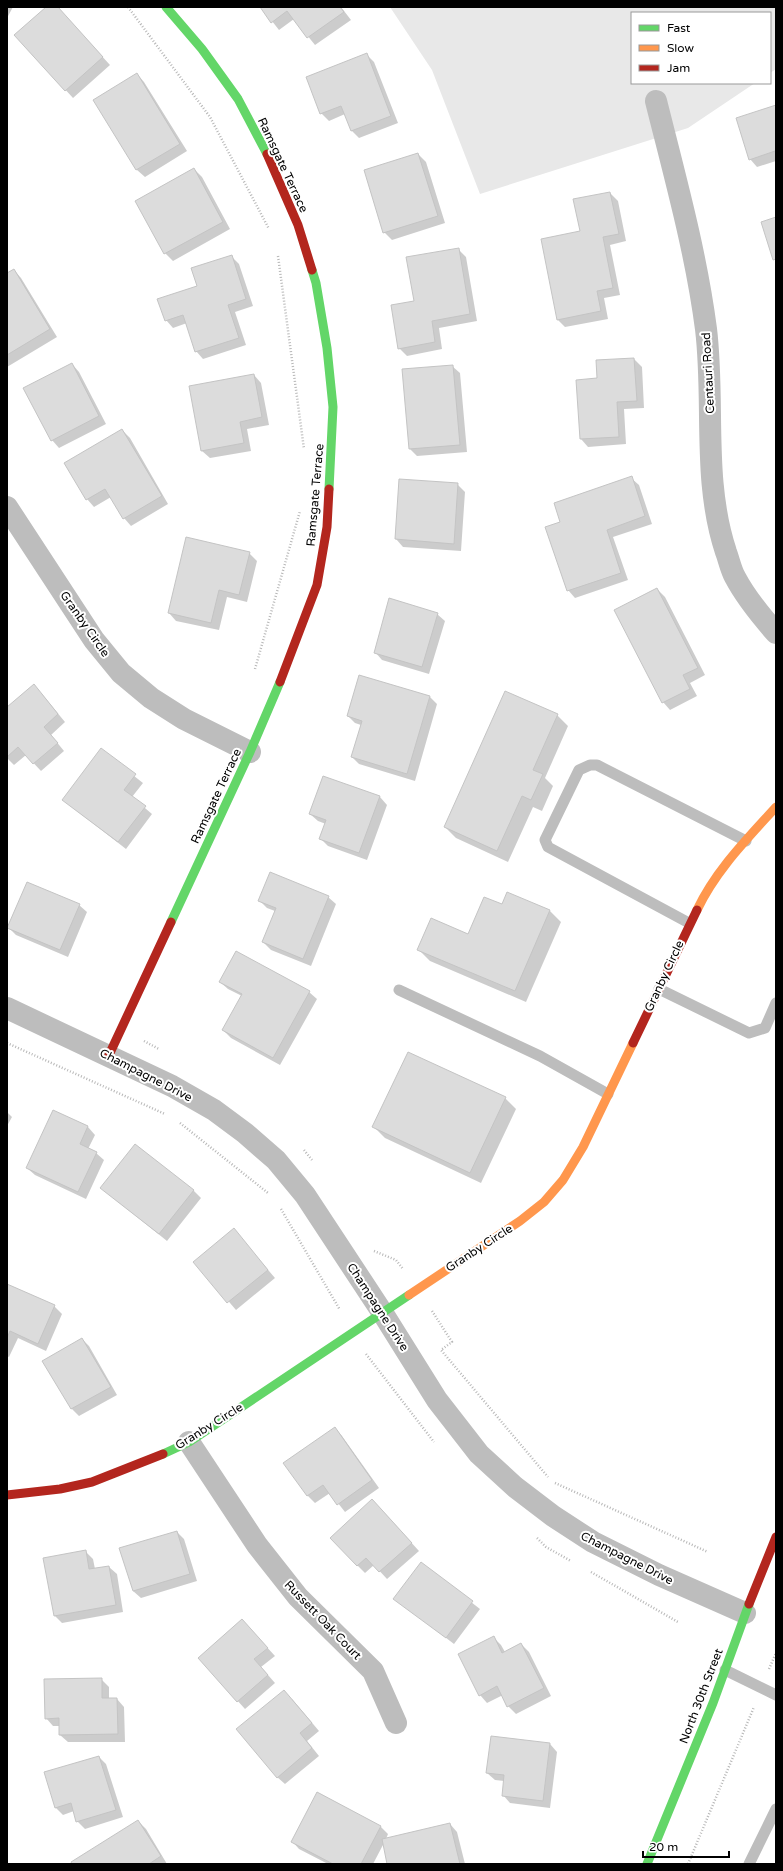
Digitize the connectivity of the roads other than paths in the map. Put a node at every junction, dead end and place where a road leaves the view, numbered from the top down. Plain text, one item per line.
1 (166, 7) edge
2 (656, 101) dead end
3 (7, 507) edge
4 (776, 633) edge
5 (250, 752) junction
6 (776, 808) edge
7 (746, 841) junction
8 (690, 923) junction
9 (659, 989) junction
10 (399, 990) dead end
11 (776, 1003) edge
12 (7, 1008) edge
13 (109, 1056) junction
14 (608, 1094) junction
15 (382, 1312) junction
16 (189, 1442) junction
17 (7, 1495) edge
18 (776, 1537) edge
19 (745, 1613) junction
20 (725, 1670) junction
21 (776, 1695) edge
22 (396, 1723) dead end
23 (776, 1809) edge
24 (647, 1864) edge
25 (749, 1864) edge

1 - 5 street, Ramsgate Terrace
2 - 4 street, Centauri Road
3 - 5 street, Granby Circle
5 - 13 street, Ramsgate Terrace
6 - 7 street, Granby Circle
7 - 8 street, Granby Circle
7 - 8 lane
8 - 9 street, Granby Circle
9 - 11 lane
9 - 14 street, Granby Circle
10 - 14 lane
12 - 13 street, Champagne Drive
13 - 15 street, Champagne Drive
14 - 15 street, Granby Circle
15 - 16 street, Granby Circle
15 - 19 street, Champagne Drive
16 - 17 street, Granby Circle
16 - 22 street, Russett Oak Court
18 - 19 street, North 30th Street
19 - 20 street, North 30th Street
20 - 21 lane
20 - 24 street, North 30th Street
23 - 25 lane

